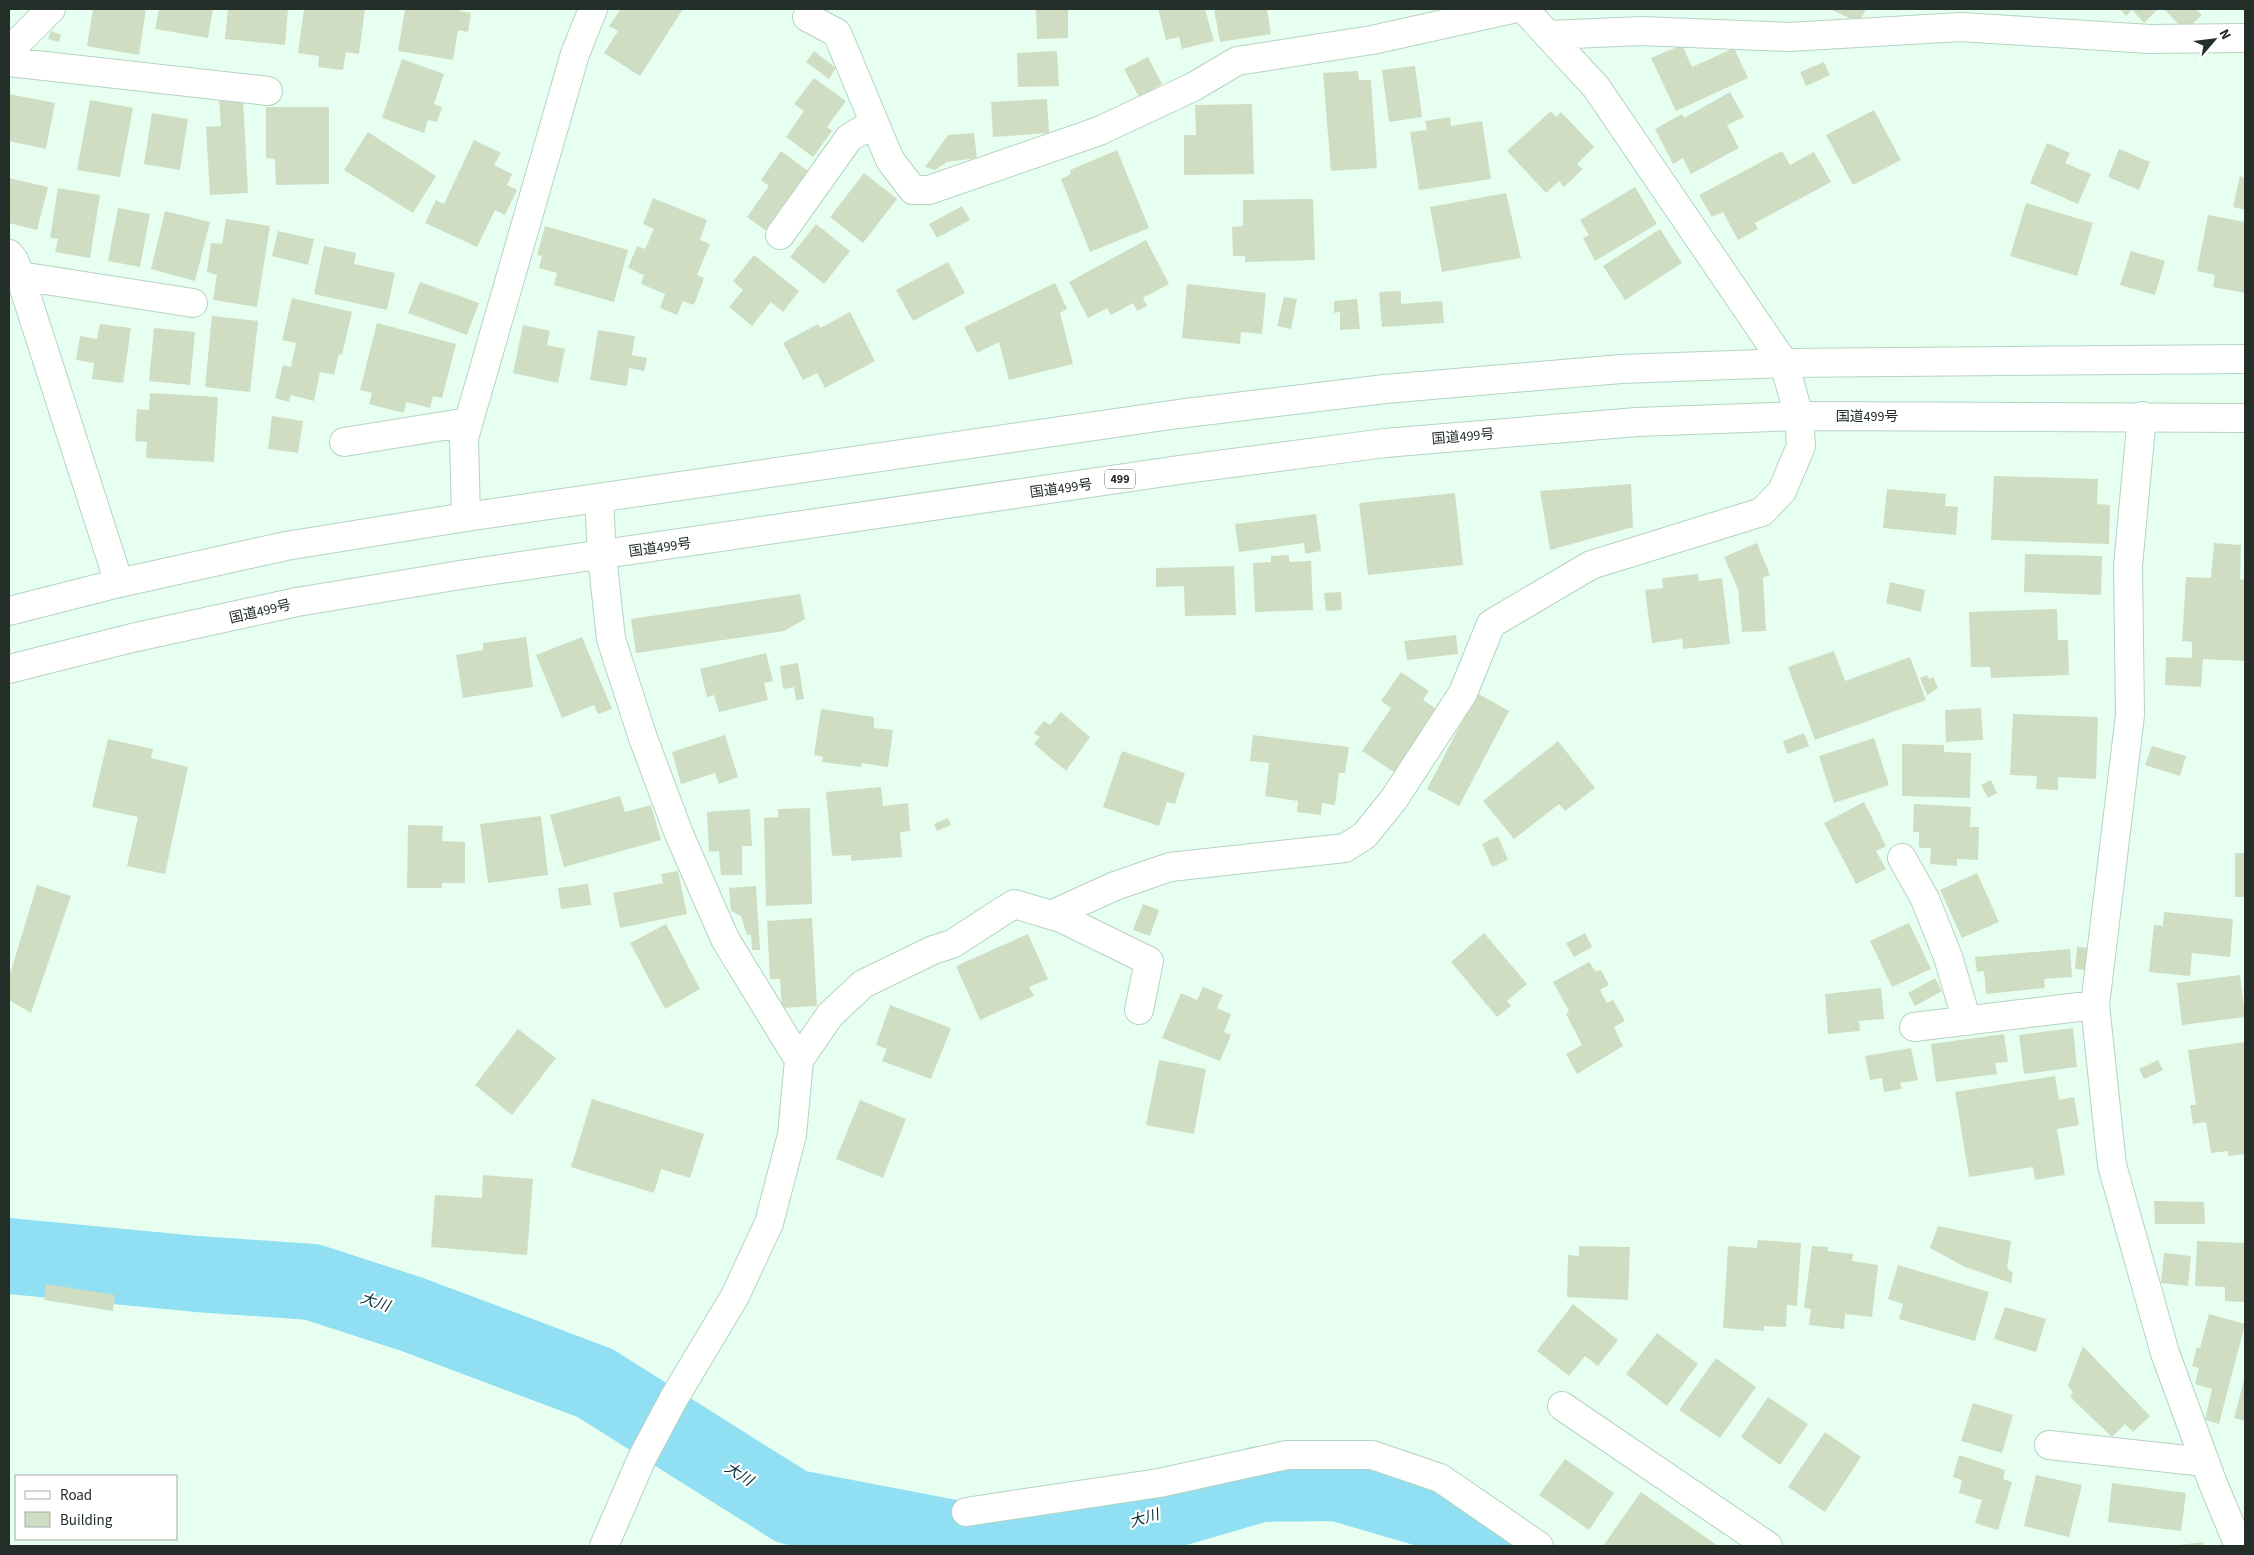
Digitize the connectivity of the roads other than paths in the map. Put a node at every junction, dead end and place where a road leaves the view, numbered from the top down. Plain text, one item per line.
1 (51, 9) edge
2 (593, 9) edge
3 (1512, 9) edge
4 (1524, 9) edge
5 (807, 17) dead end
6 (1550, 36) junction
7 (2245, 38) edge
8 (9, 54) edge
9 (9, 62) edge
10 (268, 92) dead end
11 (874, 123) junction
12 (780, 235) dead end
13 (14, 266) edge
14 (193, 303) dead end
15 (2245, 359) edge
16 (1784, 363) junction
17 (1799, 416) junction
18 (2142, 416) junction
19 (2245, 418) edge
20 (468, 422) junction
21 (344, 442) dead end
22 (600, 498) junction
23 (466, 517) junction
24 (602, 556) junction
25 (120, 583) junction
26 (9, 611) edge
27 (9, 669) edge
28 (1902, 858) dead end
29 (1051, 915) junction
30 (2095, 1005) junction
31 (1140, 1010) dead end
32 (1967, 1021) junction
33 (1914, 1028) dead end
34 (799, 1060) junction
35 (1562, 1406) dead end
36 (2049, 1445) dead end
37 (2205, 1462) junction
38 (966, 1512) dead end
39 (604, 1546) edge
40 (1540, 1546) edge
41 (1768, 1546) edge
42 (2239, 1546) edge

1 - 8 main road
2 - 20 main road
3 - 11 main road
4 - 6 main road
5 - 11 main road
6 - 7 main road
6 - 16 main road
9 - 10 main road
11 - 12 main road
13 - 14 main road
13 - 25 main road
15 - 16 main road
16 - 17 main road
16 - 22 main road
17 - 18 main road, 国道499号 / 499
17 - 24 main road, 国道499号 / 499
17 - 29 main road
18 - 19 main road, 国道499号 / 499
18 - 30 main road
20 - 21 main road
20 - 23 main road
22 - 23 main road
22 - 24 main road
23 - 25 main road
24 - 27 main road, 国道499号 / 499
24 - 34 main road
25 - 26 main road
28 - 32 main road
29 - 31 main road
29 - 34 main road
30 - 32 main road
30 - 37 main road
32 - 33 main road
34 - 39 main road
35 - 41 main road
36 - 37 main road
37 - 42 main road
38 - 40 main road

